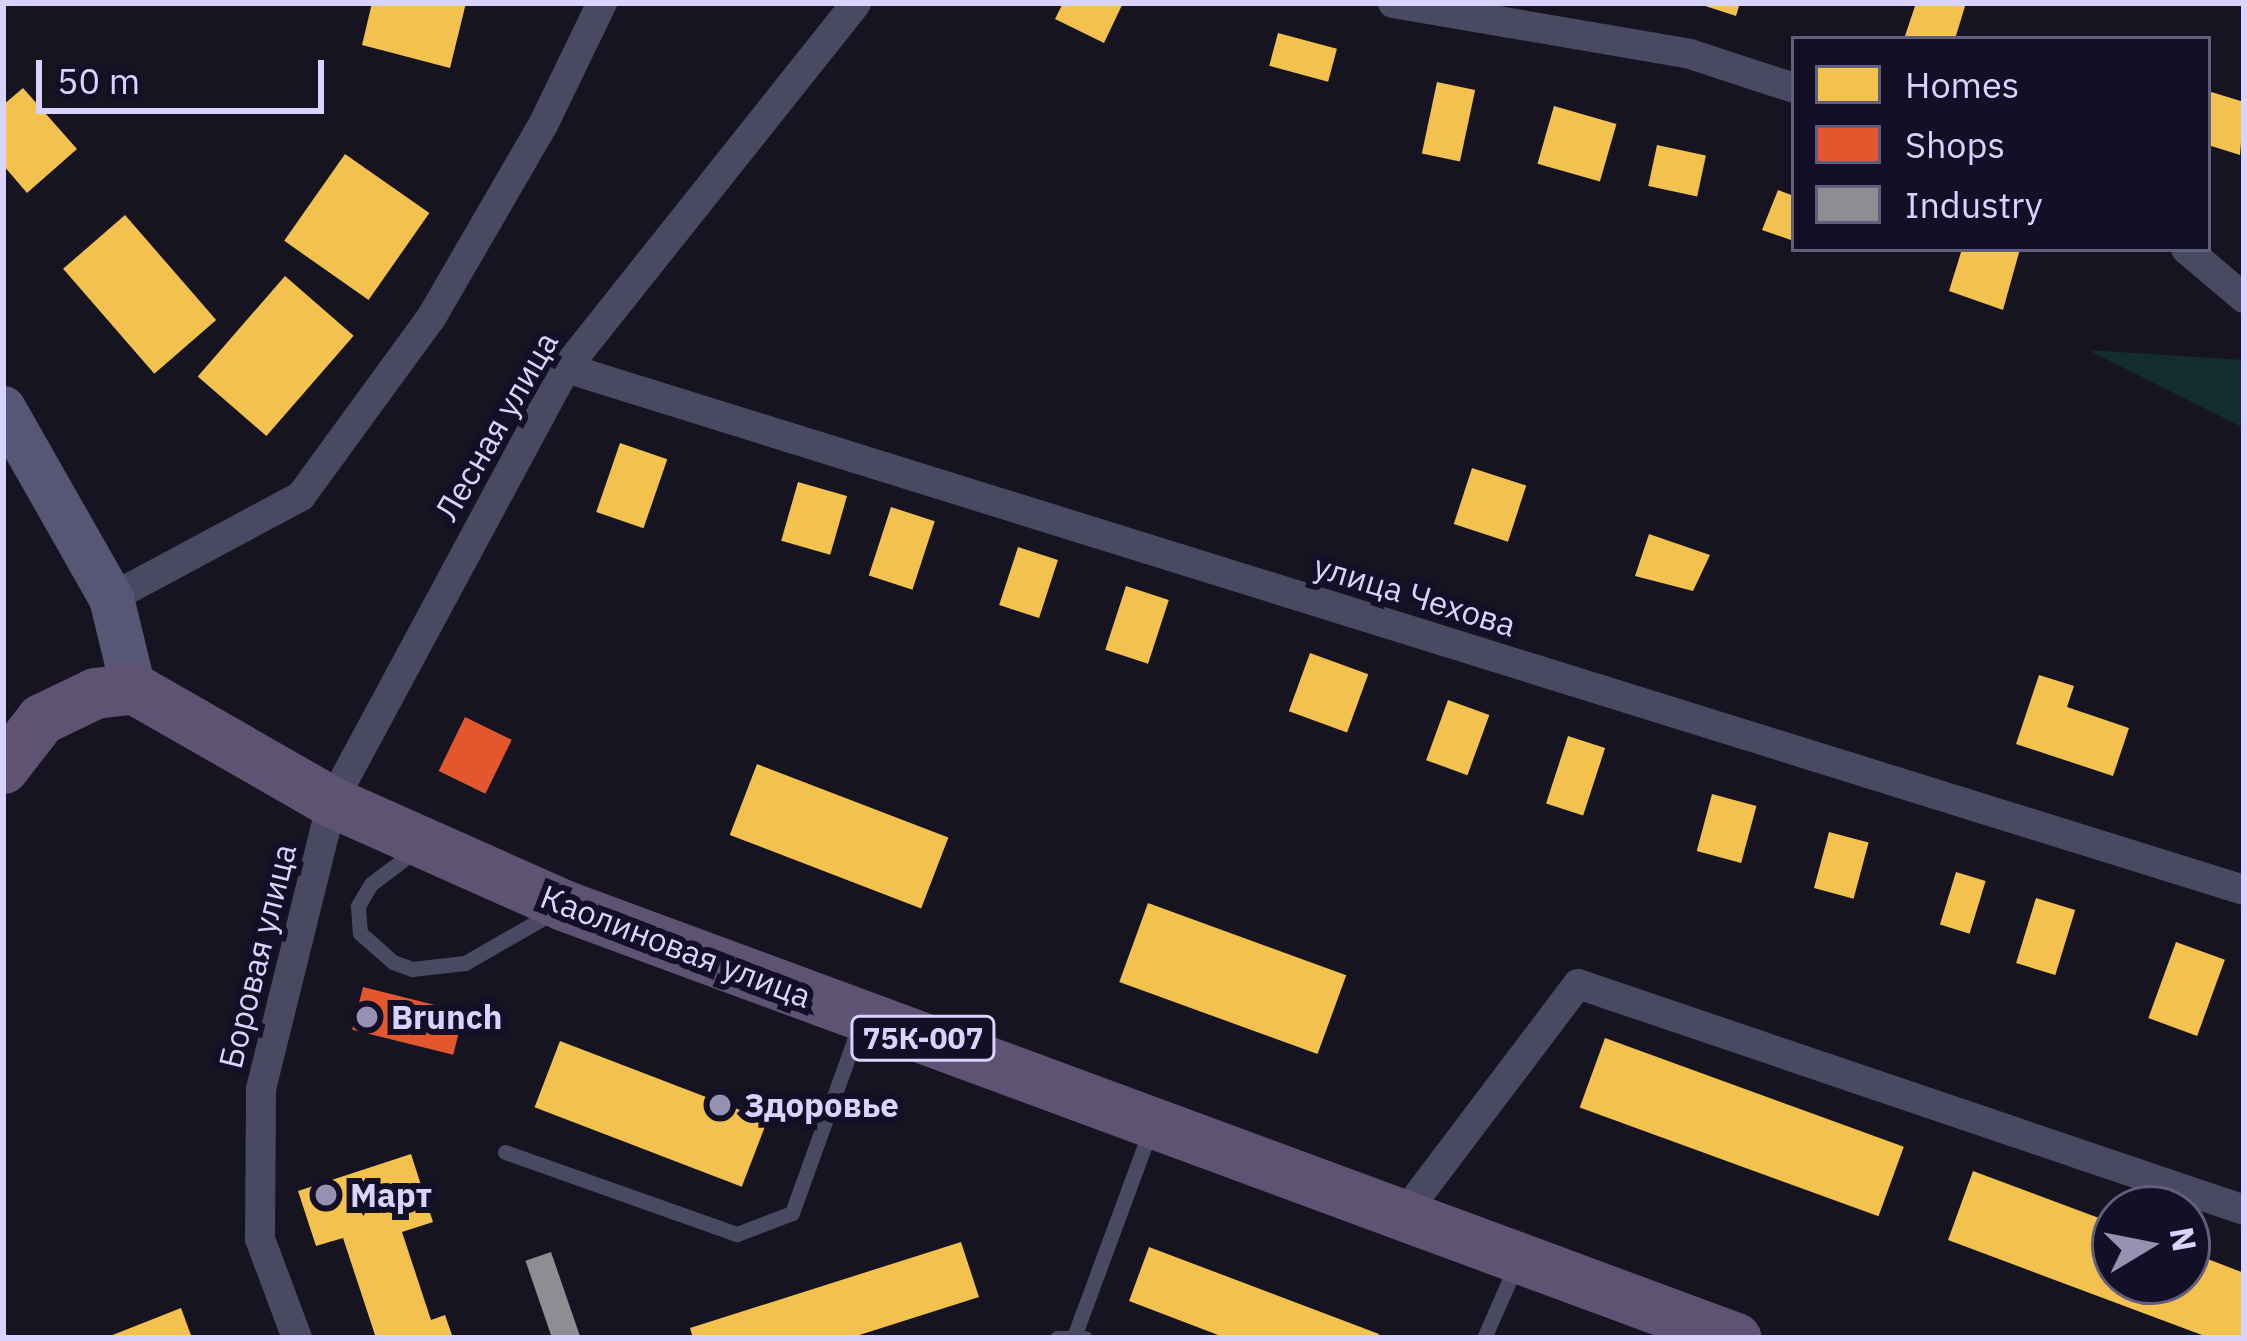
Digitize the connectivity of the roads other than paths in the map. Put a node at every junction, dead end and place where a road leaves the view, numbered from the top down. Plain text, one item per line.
1 (856, 3) edge
2 (1393, 3) edge
3 (606, 5) edge
4 (1791, 87) edge
5 (2190, 252) edge
6 (2244, 298) edge
7 (566, 368) junction
8 (3, 408) edge
9 (111, 598) junction
10 (133, 688) junction
11 (3, 768) edge
12 (332, 802) junction
13 (423, 844) junction
14 (2244, 890) edge
15 (563, 905) junction
16 (862, 1016) junction
17 (1154, 1121) junction
18 (505, 1152) dead end
19 (2244, 1210) edge
20 (1401, 1218) junction
21 (1518, 1260) junction
22 (1072, 1337) edge
23 (297, 1338) edge
24 (1484, 1338) edge
25 (1736, 1338) edge

1 - 7 street, Лесная улица
2 - 4 street
3 - 9 street
5 - 6 street
7 - 12 street, Лесная улица
7 - 14 street, улица Чехова
8 - 9 street
9 - 10 street
10 - 11 main road
10 - 12 main road, Каолиновая улица / 75К-007
12 - 13 main road, Каолиновая улица / 75К-007
12 - 23 street, Боровая улица
13 - 15 main road, Каолиновая улица / 75К-007
13 - 15 lane
15 - 16 main road, Каолиновая улица / 75К-007
16 - 17 main road, Каолиновая улица / 75К-007
16 - 18 lane
17 - 20 main road, Каолиновая улица / 75К-007
17 - 22 lane
19 - 20 street
20 - 21 main road, Каолиновая улица / 75К-007
21 - 24 lane
21 - 25 main road, Каолиновая улица / 75К-007

